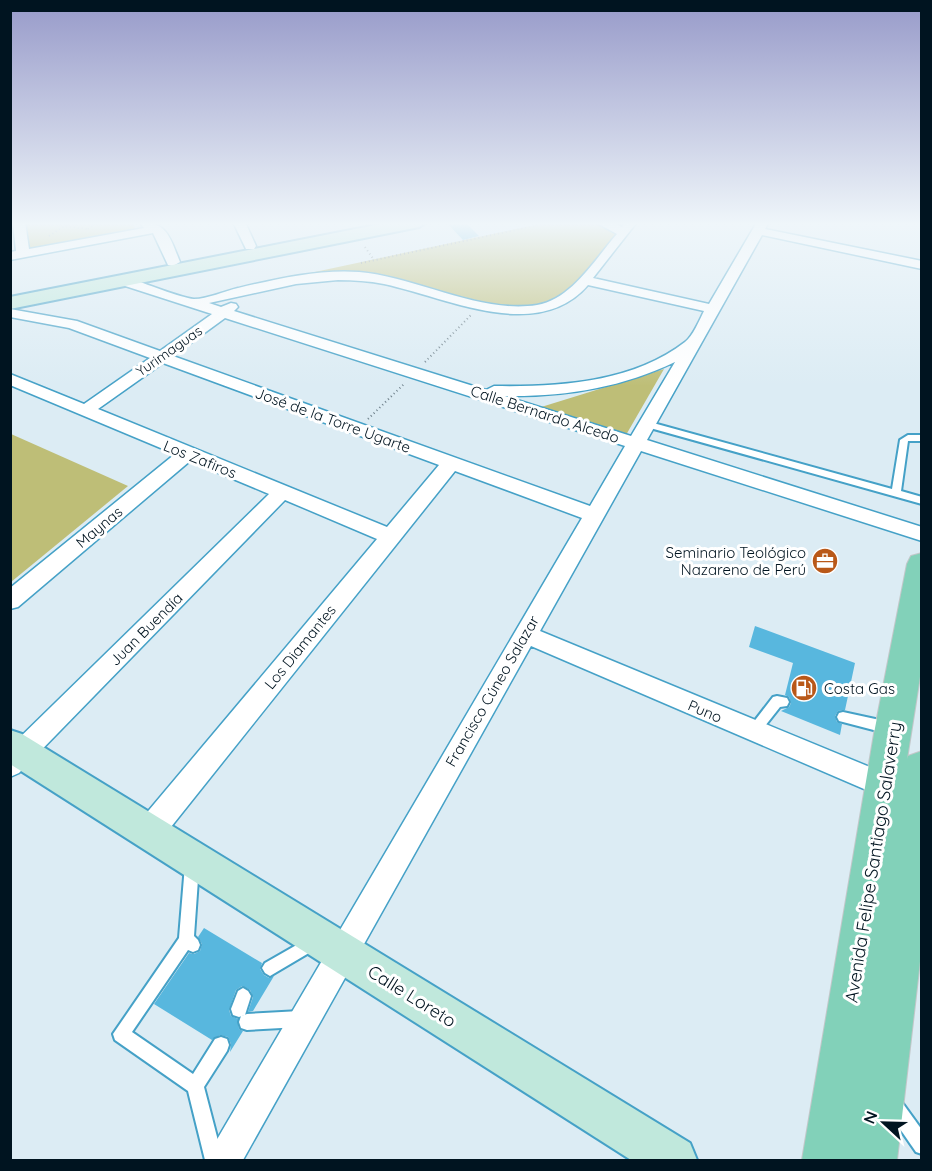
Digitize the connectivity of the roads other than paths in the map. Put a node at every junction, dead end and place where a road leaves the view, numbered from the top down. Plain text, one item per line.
1 (109, 277) edge
2 (142, 277) edge
3 (168, 277) edge
4 (332, 277) edge
5 (363, 277) edge
6 (587, 277) edge
7 (732, 277) edge
8 (584, 280) junction
9 (124, 282) junction
10 (253, 290) junction
11 (10, 292) edge
12 (57, 294) junction
13 (169, 294) junction
14 (10, 303) edge
15 (193, 303) junction
16 (713, 309) junction
17 (10, 313) edge
18 (222, 313) junction
19 (72, 324) junction
20 (693, 343) junction
21 (160, 357) junction
22 (11, 379) edge
23 (461, 388) junction
24 (85, 411) junction
25 (646, 424) junction
26 (921, 438) edge
27 (636, 443) junction
28 (187, 454) junction
29 (451, 463) junction
30 (282, 492) junction
31 (896, 493) junction
32 (921, 501) edge
33 (594, 515) junction
34 (921, 534) edge
35 (391, 537) junction
36 (921, 564) edge
37 (10, 601) edge
38 (525, 634) junction
39 (783, 702) dead end
40 (843, 717) dead end
41 (893, 728) junction
42 (753, 732) junction
43 (15, 754) edge
44 (911, 790) edge
45 (149, 832) junction
46 (916, 851) edge
47 (192, 859) junction
48 (331, 945) junction
49 (270, 968) dead end
50 (243, 1009) dead end
51 (304, 1019) junction
52 (221, 1045) dead end
53 (195, 1086) junction
54 (881, 1086) junction
55 (921, 1140) edge
56 (214, 1161) edge
57 (224, 1161) edge
58 (673, 1161) edge
59 (828, 1161) edge
60 (871, 1161) edge

1 - 11 main road
2 - 9 main road
3 - 13 street
4 - 10 street
5 - 8 street
6 - 8 street
7 - 16 street, Francisco Cúneo Salazar
8 - 16 street
9 - 12 main road
9 - 13 street, Calle Bernardo Alcedo
10 - 15 street
10 - 18 street, Yurimaguas
12 - 14 main road
12 - 19 street
13 - 15 street, Calle Bernardo Alcedo
15 - 18 street, Calle Bernardo Alcedo
16 - 20 street, Francisco Cúneo Salazar
17 - 19 street, José de la Torre Ugarte
18 - 21 street, Yurimaguas
18 - 23 street, Calle Bernardo Alcedo
19 - 21 street, José de la Torre Ugarte
20 - 23 street
20 - 25 street, Francisco Cúneo Salazar
21 - 24 street, Yurimaguas
21 - 29 street, José de la Torre Ugarte
22 - 24 street, Los Zafiros
23 - 27 street, Calle Bernardo Alcedo
24 - 28 street, Los Zafiros
25 - 27 street, Francisco Cúneo Salazar
25 - 31 lane
26 - 31 lane
27 - 33 street, Francisco Cúneo Salazar
27 - 34 street, Calle Bernardo Alcedo
28 - 30 street, Los Zafiros
28 - 37 street, Maynas
29 - 33 street, José de la Torre Ugarte
29 - 35 street, Los Diamantes
30 - 35 street, Los Zafiros
30 - 43 street, Juan Buendía
31 - 32 lane
33 - 38 street, Francisco Cúneo Salazar
35 - 45 street, Los Diamantes
36 - 41 main road, Avenida Felipe Santiago Salaverry
38 - 42 street, Puno
38 - 48 street, Francisco Cúneo Salazar
39 - 42 lane
40 - 41 lane
41 - 44 main road, Avenida Felipe Santiago Salaverry
42 - 44 street, Puno
43 - 45 main road, Calle Loreto
44 - 46 main road, Avenida Felipe Santiago Salaverry
44 - 59 main road, Avenida Felipe Santiago Salaverry
45 - 47 main road, Calle Loreto
46 - 54 main road, Avenida Felipe Santiago Salaverry
47 - 48 main road, Calle Loreto
47 - 53 lane
48 - 49 lane
48 - 51 street, Francisco Cúneo Salazar
48 - 58 main road, Calle Loreto
50 - 51 lane
51 - 57 street, Francisco Cúneo Salazar
52 - 53 lane
53 - 56 lane
54 - 55 lane
54 - 60 main road, Avenida Felipe Santiago Salaverry

